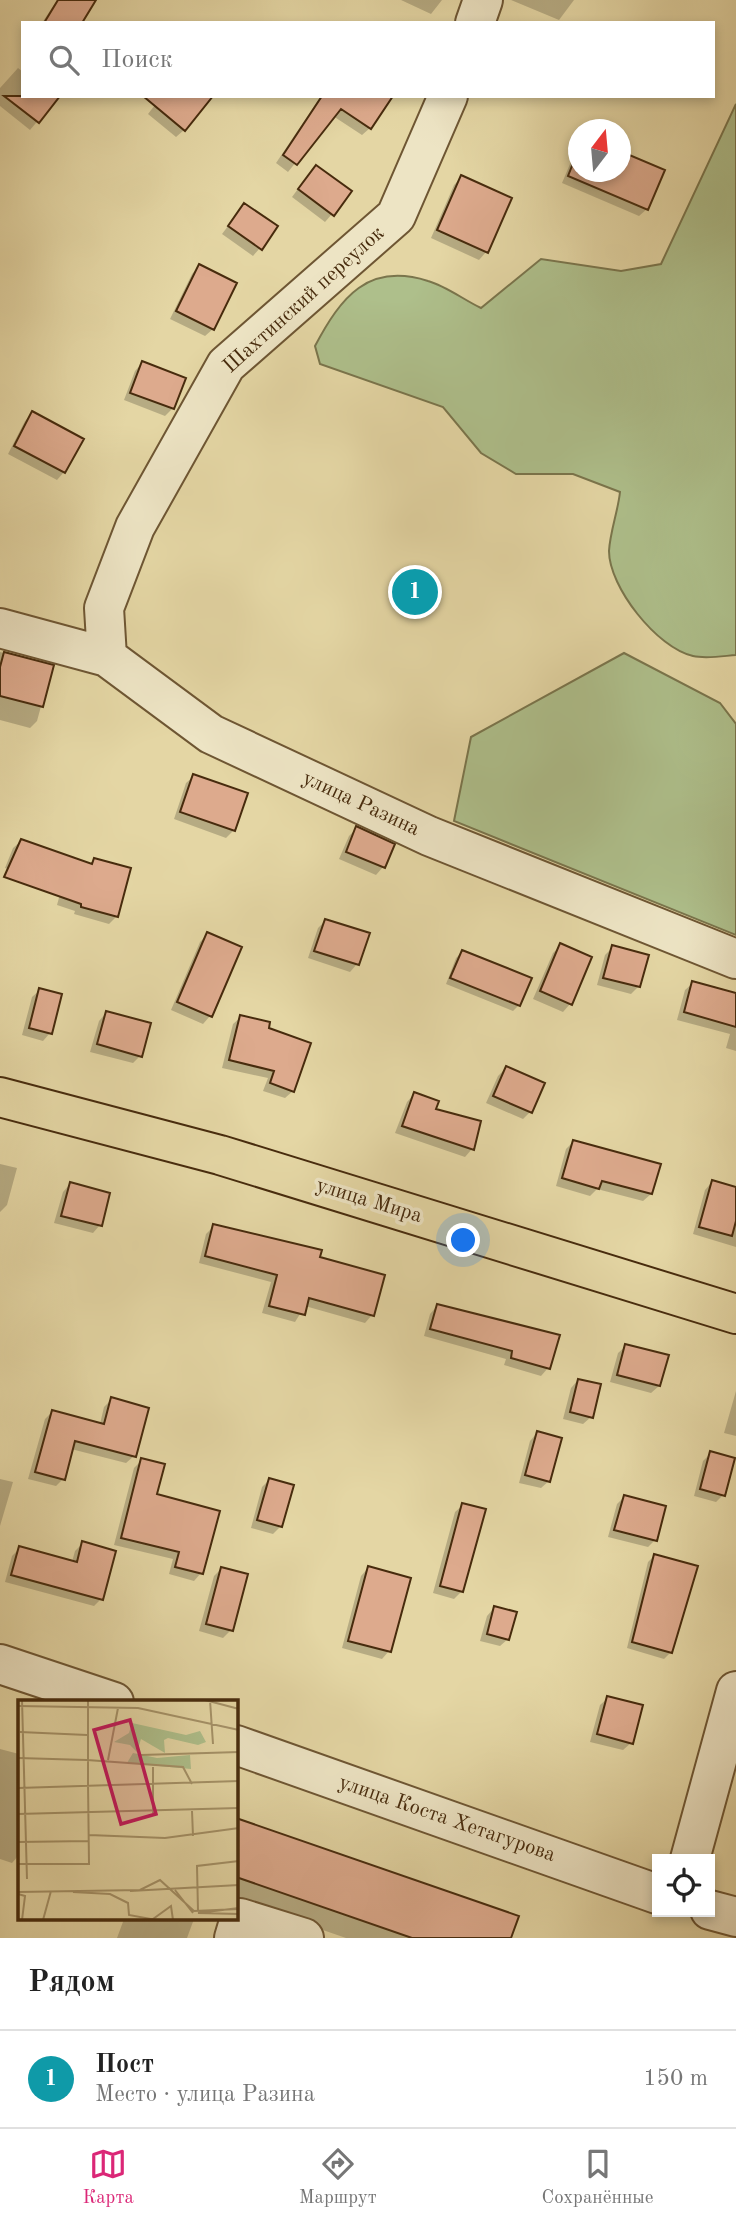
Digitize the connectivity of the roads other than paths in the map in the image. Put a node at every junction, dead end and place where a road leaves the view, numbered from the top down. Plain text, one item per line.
1 (484, 0) edge
2 (476, 21) edge
3 (447, 98) edge
4 (0, 628) edge
5 (107, 657) junction
6 (736, 959) edge
7 (0, 1097) edge
8 (736, 1314) edge
9 (0, 1664) edge
10 (736, 1691) edge
11 (108, 1700) edge
12 (238, 1746) edge
13 (691, 1854) edge
14 (652, 1892) edge
15 (715, 1911) edge
16 (736, 1917) edge
17 (234, 1938) edge
18 (304, 1938) edge

1 - 2 street
3 - 5 street, Шахтинский переулок
4 - 5 street, улица Разина
5 - 6 street, улица Разина
7 - 8 main road, улица Мира
9 - 11 street
10 - 13 street
12 - 14 street, улица Коста Хетагурова
15 - 16 street
17 - 18 street

